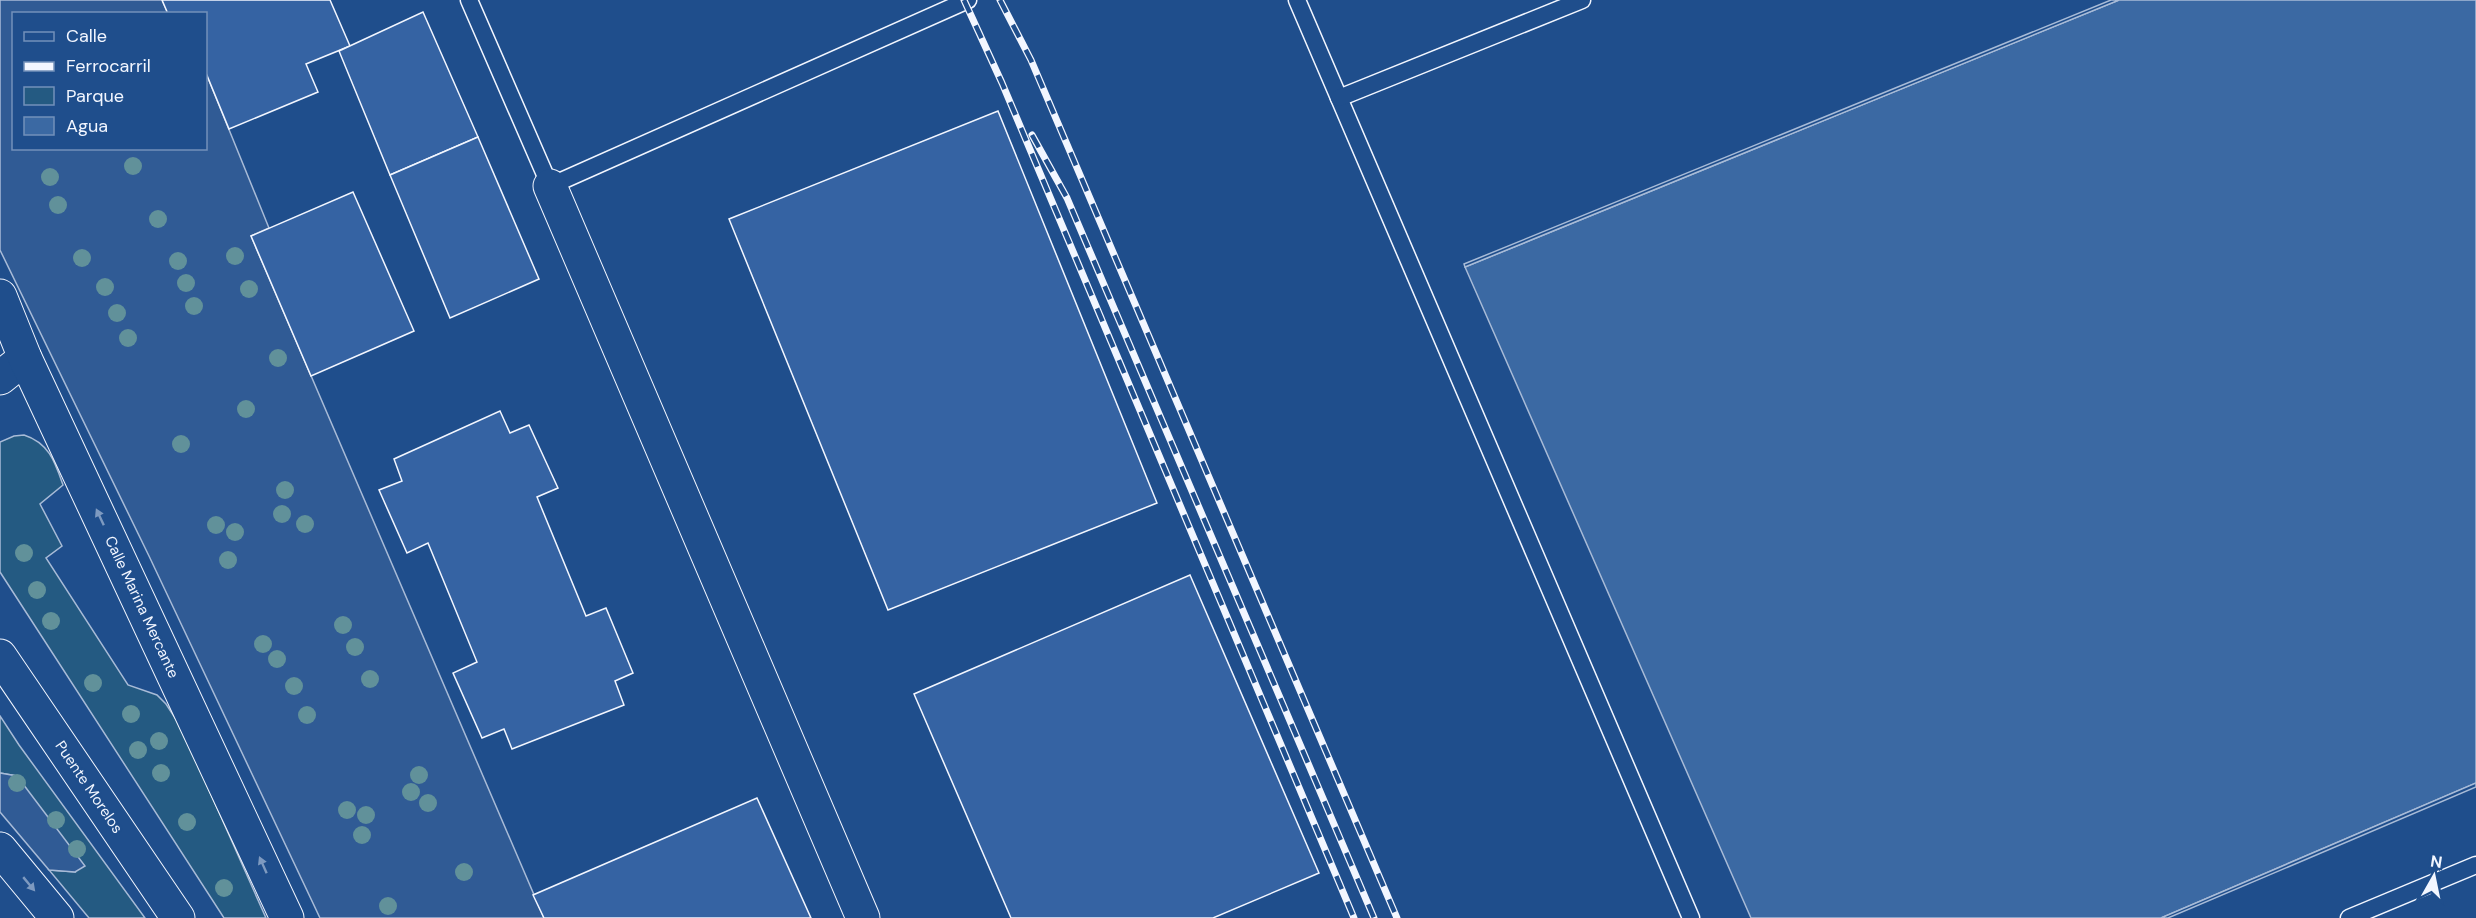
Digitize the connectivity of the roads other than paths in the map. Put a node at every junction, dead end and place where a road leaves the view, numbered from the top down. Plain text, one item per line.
1 (470, 0) edge
2 (968, 0) edge
3 (1297, 0) edge
4 (1582, 0) edge
5 (1339, 98) junction
6 (550, 186) junction
7 (0, 296) edge
8 (25, 358) junction
9 (0, 378) edge
10 (0, 656) edge
11 (0, 849) edge
12 (2476, 865) edge
13 (57, 918) edge
14 (178, 918) edge
15 (287, 918) edge
16 (863, 918) edge
17 (1691, 918) edge
18 (2349, 918) edge

1 - 6 lane
2 - 6 lane
3 - 5 lane
4 - 5 lane
5 - 17 lane
6 - 16 main road
7 - 8 main road, Calle Marina Mercante
8 - 9 main road
15 -> 8 main road, Calle Marina Mercante
10 - 14 main road, Puente Morelos
11 -> 13 main road
12 - 18 lane

